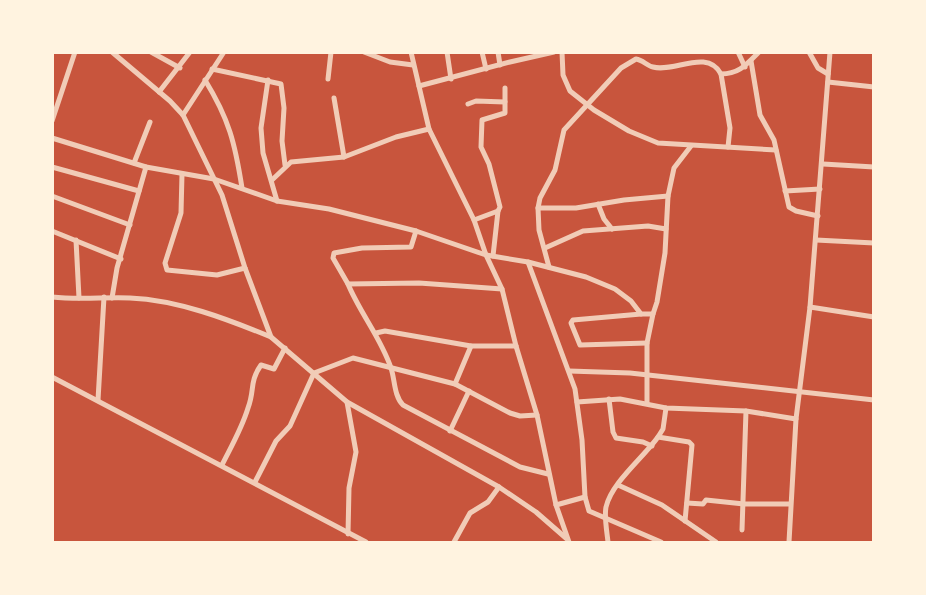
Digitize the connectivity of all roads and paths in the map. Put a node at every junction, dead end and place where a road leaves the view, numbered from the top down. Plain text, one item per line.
1 (75, 52) edge
2 (112, 52) edge
3 (151, 52) edge
4 (190, 52) edge
5 (224, 52) edge
6 (331, 52) edge
7 (364, 52) edge
8 (411, 52) edge
9 (447, 52) edge
10 (482, 52) edge
11 (498, 52) edge
12 (554, 52) edge
13 (562, 52) edge
14 (738, 52) edge
15 (759, 52) edge
16 (809, 52) edge
17 (830, 52) edge
18 (530, 55) edge
19 (751, 61) junction
20 (413, 65) junction
21 (500, 65) junction
22 (745, 66) junction
23 (180, 68) junction
24 (212, 69) junction
25 (486, 69) junction
26 (721, 74) junction
27 (828, 74) junction
28 (328, 79) dead end
29 (451, 79) junction
30 (205, 80) junction
31 (268, 80) junction
32 (828, 82) junction
33 (419, 86) junction
34 (874, 87) edge
35 (505, 88) dead end
36 (159, 92) junction
37 (334, 98) dead end
38 (506, 102) junction
39 (468, 104) dead end
40 (587, 104) junction
41 (183, 115) junction
42 (52, 121) edge
43 (150, 122) dead end
44 (429, 128) junction
45 (52, 138) edge
46 (691, 146) junction
47 (728, 147) junction
48 (776, 150) junction
49 (344, 157) junction
50 (134, 163) junction
51 (823, 164) junction
52 (285, 166) junction
53 (52, 167) edge
54 (146, 167) junction
55 (874, 167) edge
56 (182, 174) junction
57 (214, 179) junction
58 (272, 180) junction
59 (242, 188) junction
60 (820, 189) junction
61 (785, 191) junction
62 (139, 192) junction
63 (52, 196) edge
64 (668, 196) junction
65 (277, 201) junction
66 (598, 204) junction
67 (538, 208) junction
68 (498, 211) junction
69 (818, 216) junction
70 (474, 220) junction
71 (130, 226) junction
72 (666, 229) junction
73 (614, 230) junction
74 (52, 231) edge
75 (416, 231) junction
76 (76, 240) junction
77 (816, 240) junction
78 (874, 243) edge
79 (544, 248) junction
80 (486, 255) junction
81 (493, 256) junction
82 (121, 259) junction
83 (528, 262) junction
84 (549, 267) junction
85 (246, 268) junction
86 (348, 284) junction
87 (502, 289) junction
88 (52, 297) edge
89 (104, 297) junction
90 (79, 298) junction
91 (112, 298) junction
92 (810, 307) junction
93 (641, 314) junction
94 (652, 314) junction
95 (874, 316) edge
96 (376, 333) junction
97 (271, 336) junction
98 (647, 343) junction
99 (471, 346) junction
100 (516, 346) junction
101 (285, 348) junction
102 (391, 368) junction
103 (569, 371) junction
104 (314, 372) junction
105 (648, 375) junction
106 (52, 377) edge
107 (455, 384) junction
108 (469, 391) junction
109 (800, 393) junction
110 (609, 399) junction
111 (98, 400) junction
112 (874, 400) edge
113 (347, 402) junction
114 (577, 402) junction
115 (647, 403) junction
116 (666, 408) junction
117 (746, 411) junction
118 (537, 415) junction
119 (796, 419) junction
120 (450, 431) junction
121 (658, 438) junction
122 (652, 446) junction
123 (222, 465) junction
124 (548, 474) junction
125 (255, 482) junction
126 (618, 485) junction
127 (499, 487) junction
128 (585, 497) junction
129 (687, 503) junction
130 (556, 504) junction
131 (744, 504) junction
132 (790, 504) junction
133 (607, 518) junction
134 (685, 521) junction
135 (742, 530) dead end
136 (348, 534) junction
137 (648, 535) junction
138 (568, 541) edge
139 (366, 542) edge
140 (454, 542) edge
141 (608, 542) edge
142 (648, 542) edge
143 (661, 542) edge
144 (716, 542) edge
145 (789, 542) edge

1 - 42 street
2 - 36 street
3 - 23 street
4 - 23 street
5 - 24 street
6 - 28 street
7 - 20 street
8 - 20 street
9 - 29 street
10 - 25 street
11 - 21 street
12 - 18 street
13 - 40 street
14 - 22 street
15 - 19 street
16 - 27 street
17 - 27 street
18 - 21 street
19 - 22 street
19 - 48 street
20 - 33 street
21 - 25 street
22 - 26 street
23 - 36 street
24 - 30 street
24 - 31 street
25 - 29 street
26 - 40 street
26 - 47 street
27 - 32 street
29 - 33 street
30 - 41 street
30 - 59 street
31 - 52 street
31 - 58 street
32 - 34 street
32 - 51 street
33 - 44 street
35 - 38 street
36 - 41 street
37 - 49 street
38 - 39 street
38 - 68 street
40 - 46 street
40 - 67 street
41 - 57 street
43 - 50 street
44 - 49 street
44 - 70 street
45 - 50 street
46 - 47 street
46 - 64 street
47 - 48 street
48 - 61 street
49 - 52 street
50 - 54 street
51 - 55 street
51 - 60 street
52 - 58 street
53 - 62 street
54 - 56 street
54 - 62 street
56 - 57 street
56 - 85 street
57 - 59 street
57 - 85 street
58 - 65 street
59 - 65 street
60 - 61 street
60 - 69 street
61 - 69 street
62 - 71 street
63 - 71 street
64 - 66 street
64 - 72 street
65 - 75 street
66 - 67 street
66 - 73 street
67 - 79 street
68 - 70 street
68 - 81 street
69 - 77 street
70 - 80 street
71 - 82 street
72 - 73 street
72 - 94 street
73 - 79 street
74 - 76 street
75 - 80 street
75 - 86 street
76 - 82 street
76 - 90 street
77 - 78 street
77 - 92 street
79 - 84 street
80 - 81 street
80 - 87 street
81 - 83 street
82 - 91 street
83 - 84 street
83 - 103 street
84 - 93 street
85 - 97 street
86 - 87 street
86 - 96 street
87 - 100 street
88 - 90 street
89 - 90 street
89 - 91 street
89 - 111 street
91 - 97 street
92 - 95 street
92 - 109 street
93 - 94 street
93 - 98 street
94 - 98 street
96 - 99 street
96 - 102 street
97 - 101 street
98 - 105 street
99 - 100 street
99 - 107 street
100 - 118 street
101 - 104 street
101 - 123 street
102 - 104 street
102 - 107 street
102 - 120 street
103 - 105 street
103 - 114 street
104 - 113 street
104 - 125 street
105 - 109 street
105 - 115 street
106 - 111 street
107 - 108 street
108 - 118 street
108 - 120 street
109 - 112 street
109 - 119 street
110 - 114 street
110 - 115 street
110 - 122 street
111 - 123 street
113 - 127 street
113 - 136 street
114 - 128 street
115 - 116 street
116 - 117 street
116 - 121 street
117 - 119 street
117 - 131 street
118 - 124 street
119 - 132 street
120 - 124 street
121 - 122 street
121 - 129 street
122 - 126 street
123 - 125 street
124 - 130 street
125 - 136 street
126 - 133 street
126 - 134 street
127 - 138 street
127 - 140 street
128 - 130 street
128 - 133 street
129 - 131 street
129 - 134 street
130 - 138 street
131 - 132 street
131 - 135 street
132 - 145 street
133 - 137 street
133 - 141 street
134 - 144 street
136 - 139 street
137 - 142 street
137 - 143 street

